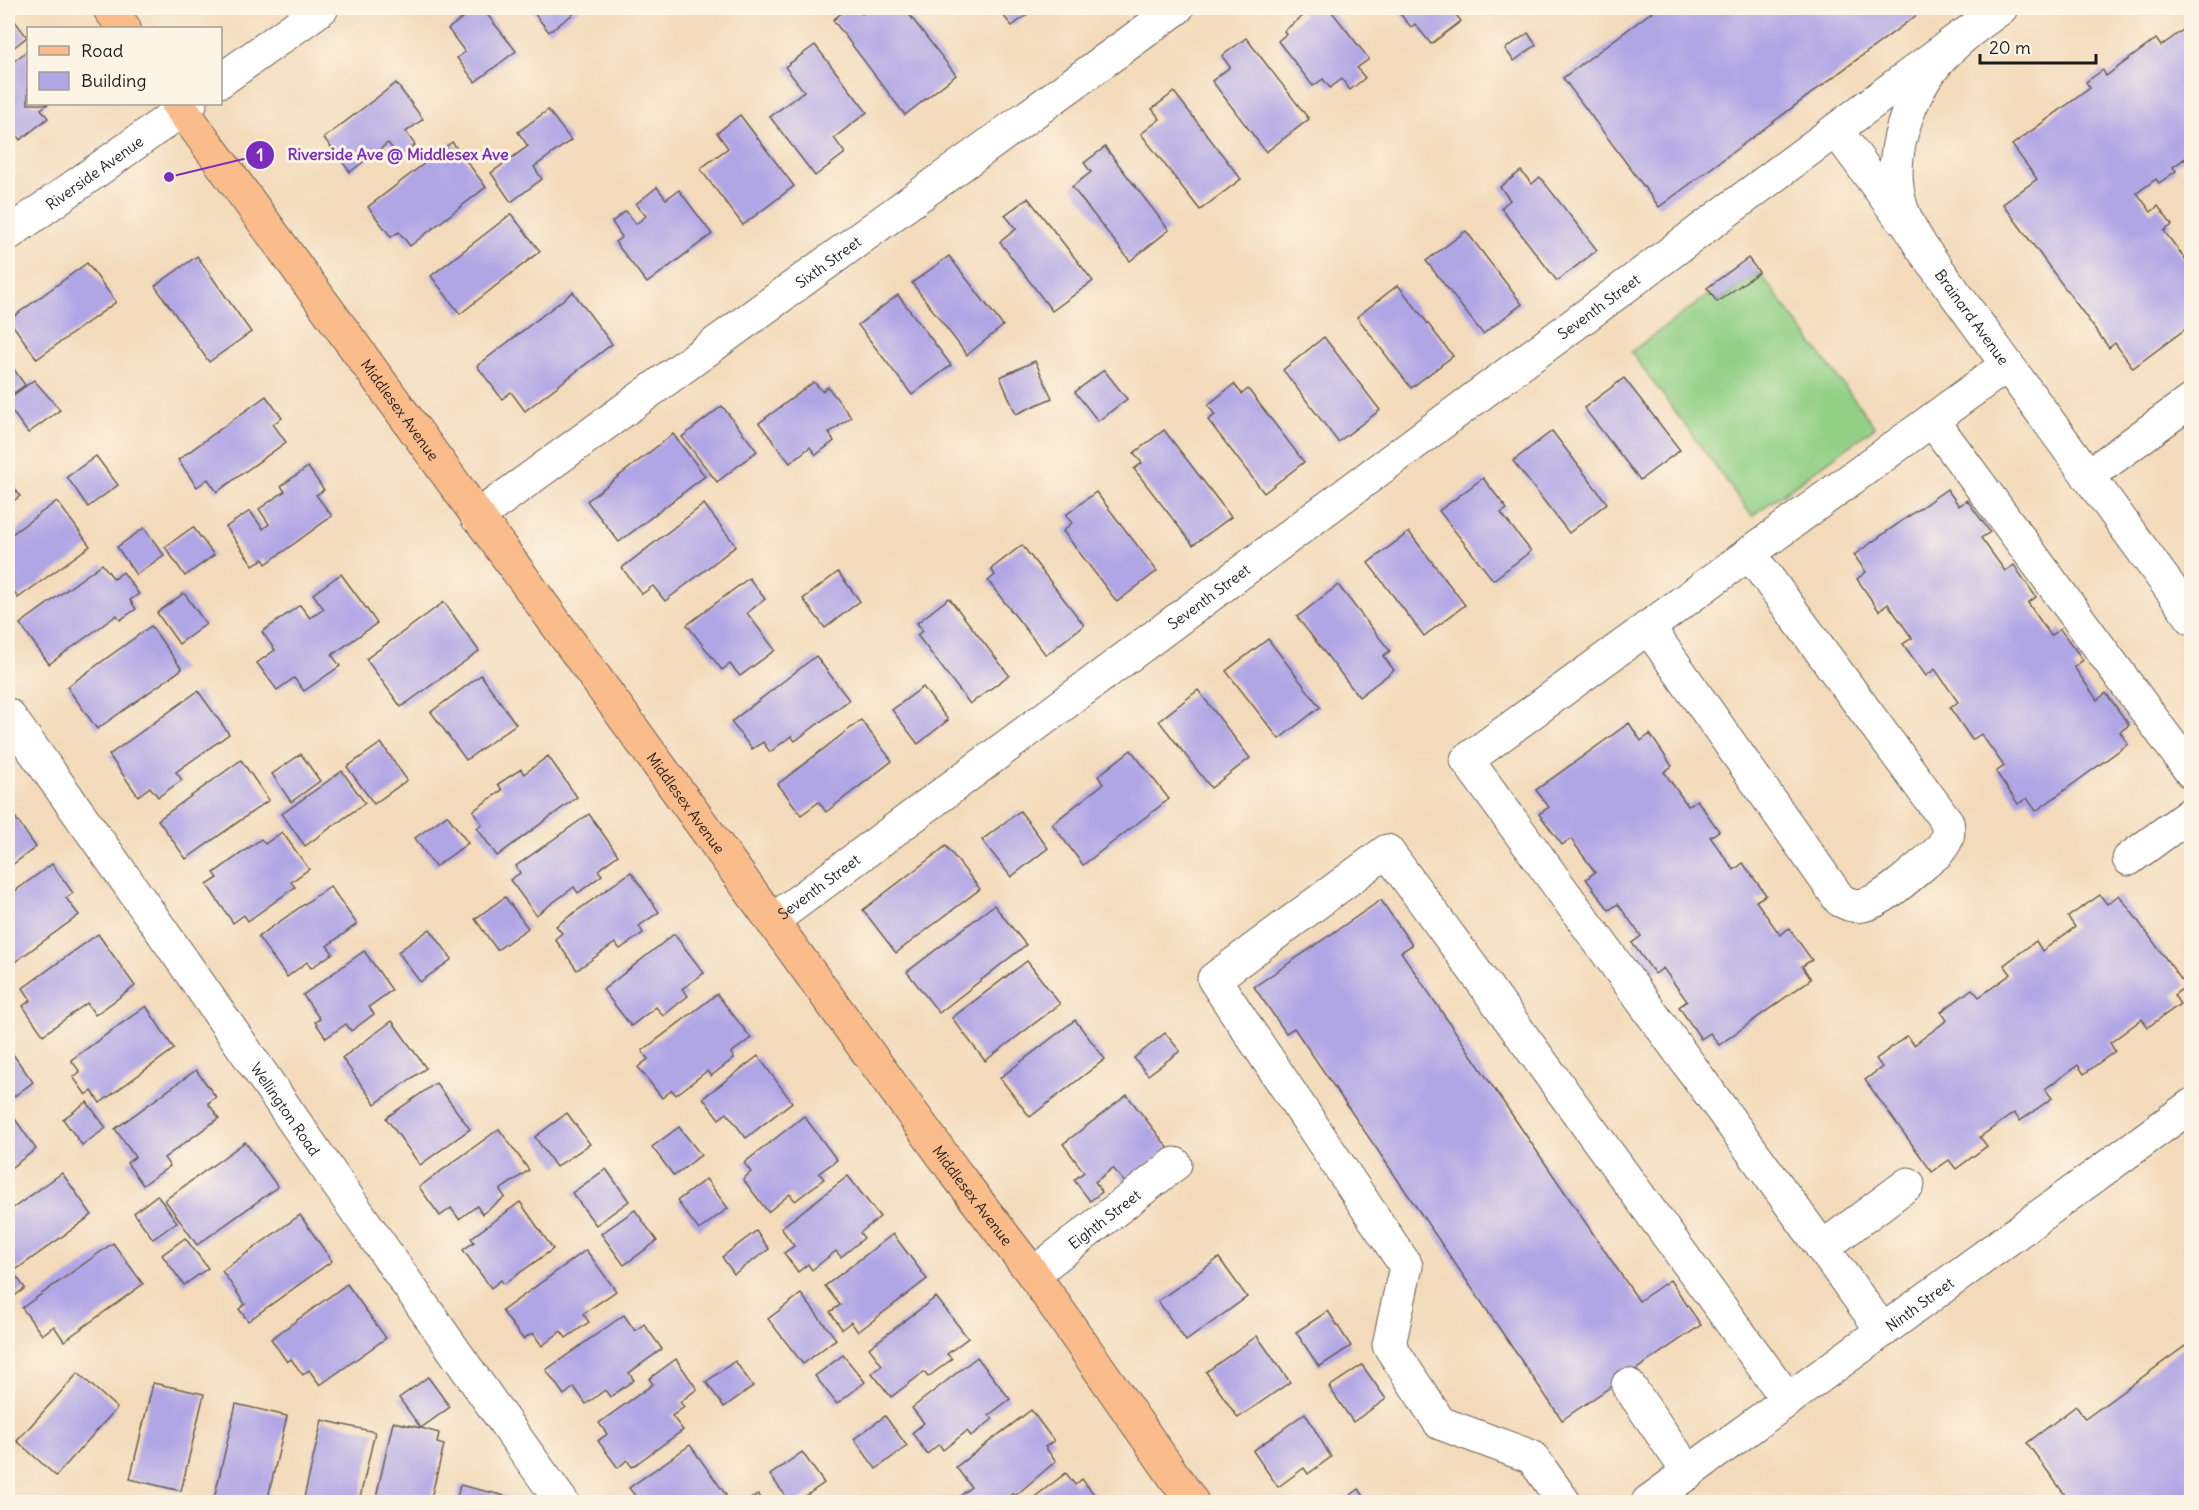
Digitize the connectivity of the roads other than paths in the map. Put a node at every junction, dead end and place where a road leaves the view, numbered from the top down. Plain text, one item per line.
1 (109, 8) edge
2 (322, 8) edge
3 (1177, 8) edge
4 (2001, 8) edge
5 (123, 27) edge
6 (1962, 36) junction
7 (222, 80) edge
8 (184, 105) edge
9 (1836, 130) junction
10 (8, 234) edge
11 (1922, 248) junction
12 (2007, 365) junction
13 (2192, 400) edge
14 (1932, 420) junction
15 (2088, 476) junction
16 (477, 516) junction
17 (1749, 554) junction
18 (2192, 618) edge
19 (1648, 627) junction
20 (8, 715) edge
21 (2192, 773) edge
22 (2192, 813) edge
23 (2128, 859) dead end
24 (772, 921) junction
25 (2192, 1105) edge
26 (1175, 1164) dead end
27 (1908, 1184) dead end
28 (1822, 1248) junction
29 (1033, 1274) junction
30 (1883, 1331) junction
31 (1628, 1384) dead end
32 (1788, 1400) junction
33 (1689, 1473) junction
34 (562, 1503) edge
35 (1192, 1503) edge
36 (1564, 1503) edge
37 (1648, 1503) edge

1 - 5 main road
2 - 7 street
3 - 16 street, Sixth Street
4 - 6 street, Brainard Avenue
6 - 9 street, Seventh Street
6 - 11 street, Brainard Avenue
8 - 10 street, Riverside Avenue
8 - 16 main road, Middlesex Avenue
9 - 11 street
9 - 24 street, Seventh Street
11 - 12 street, Brainard Avenue
12 - 14 street
12 - 15 street, Brainard Avenue
13 - 15 street
14 - 17 street
14 - 21 street
15 - 18 street, Brainard Avenue
16 - 24 main road, Middlesex Avenue
17 - 19 street
17 - 19 street
19 - 28 street
20 - 34 street, Wellington Road
22 - 23 street
24 - 29 main road, Middlesex Avenue
25 - 30 street, Ninth Street
26 - 29 street, Eighth Street
27 - 28 street
28 - 30 street
29 - 35 main road, Middlesex Avenue
30 - 32 street, Ninth Street
31 - 33 street
32 - 33 street, Ninth Street
32 - 36 street
33 - 37 street, Ninth Street

